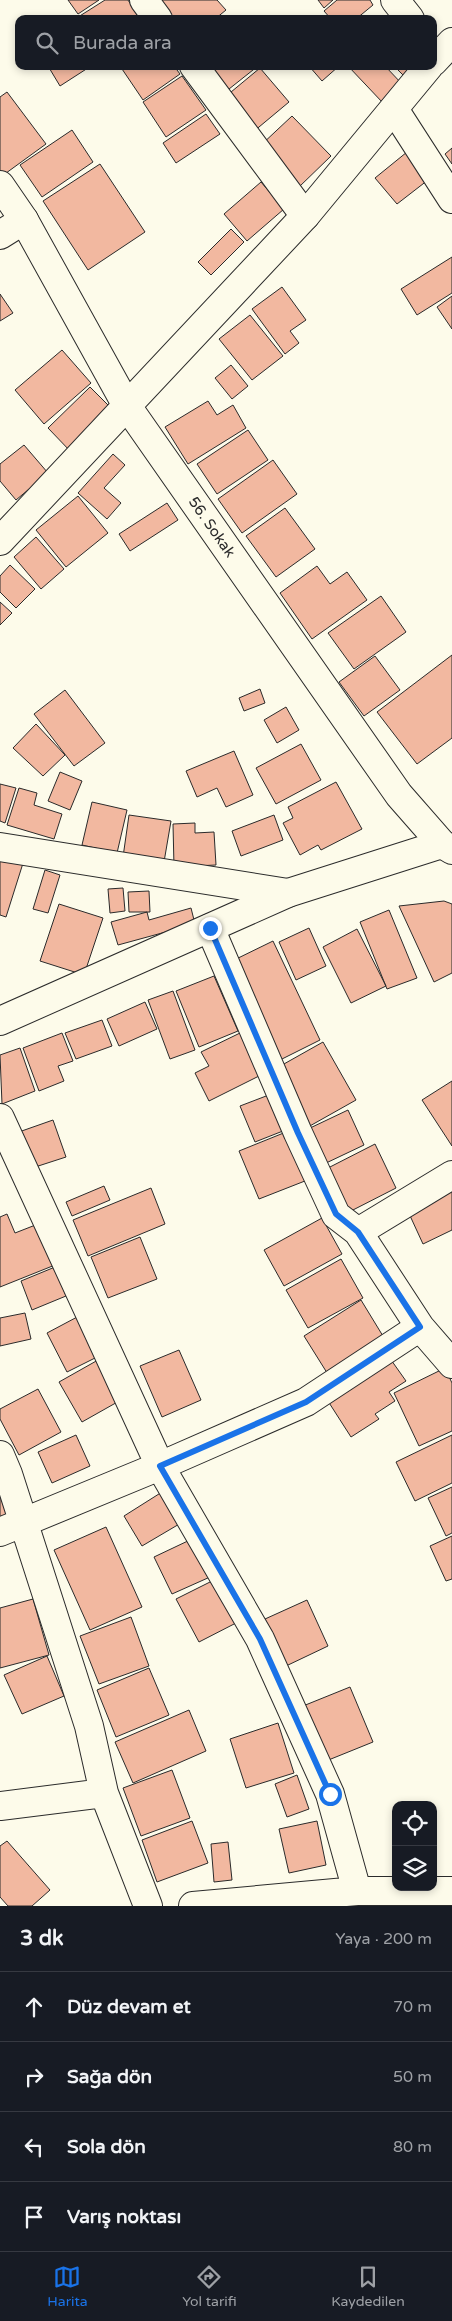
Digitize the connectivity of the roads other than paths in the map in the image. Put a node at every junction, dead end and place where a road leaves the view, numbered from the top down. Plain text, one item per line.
1 (144, 0) edge
2 (395, 0) edge
3 (155, 15) edge
4 (407, 15) edge
5 (197, 70) edge
6 (425, 70) edge
7 (394, 109) junction
8 (0, 185) edge
9 (452, 199) edge
10 (305, 216) junction
11 (24, 220) junction
12 (0, 235) edge
13 (128, 406) junction
14 (0, 541) edge
15 (449, 845) edge
16 (0, 847) edge
17 (288, 894) junction
18 (210, 928) junction
19 (0, 1021) edge
20 (0, 1118) edge
21 (452, 1175) edge
22 (358, 1232) junction
23 (420, 1327) junction
24 (452, 1364) edge
25 (0, 1455) edge
26 (160, 1466) junction
27 (11, 1526) edge
28 (104, 1793) junction
29 (0, 1806) edge
30 (357, 1891) junction
31 (452, 1891) edge
32 (148, 1906) edge
33 (193, 1906) edge

1 - 3 street
2 - 4 street
5 - 10 street
6 - 7 street
7 - 9 street
7 - 10 street
8 - 11 street, 56. Sokak
10 - 13 street
11 - 12 street
11 - 13 street, 56. Sokak
13 - 14 street
13 - 15 street, 56. Sokak
15 - 17 street
16 - 17 street
17 - 18 street
18 - 19 street
18 - 22 street
20 - 26 street
21 - 22 street
22 - 23 street
23 - 24 street
23 - 26 street
25 - 27 street
26 - 27 street
26 - 30 street
27 - 28 street
28 - 29 street
28 - 32 street
30 - 31 street
30 - 33 street

